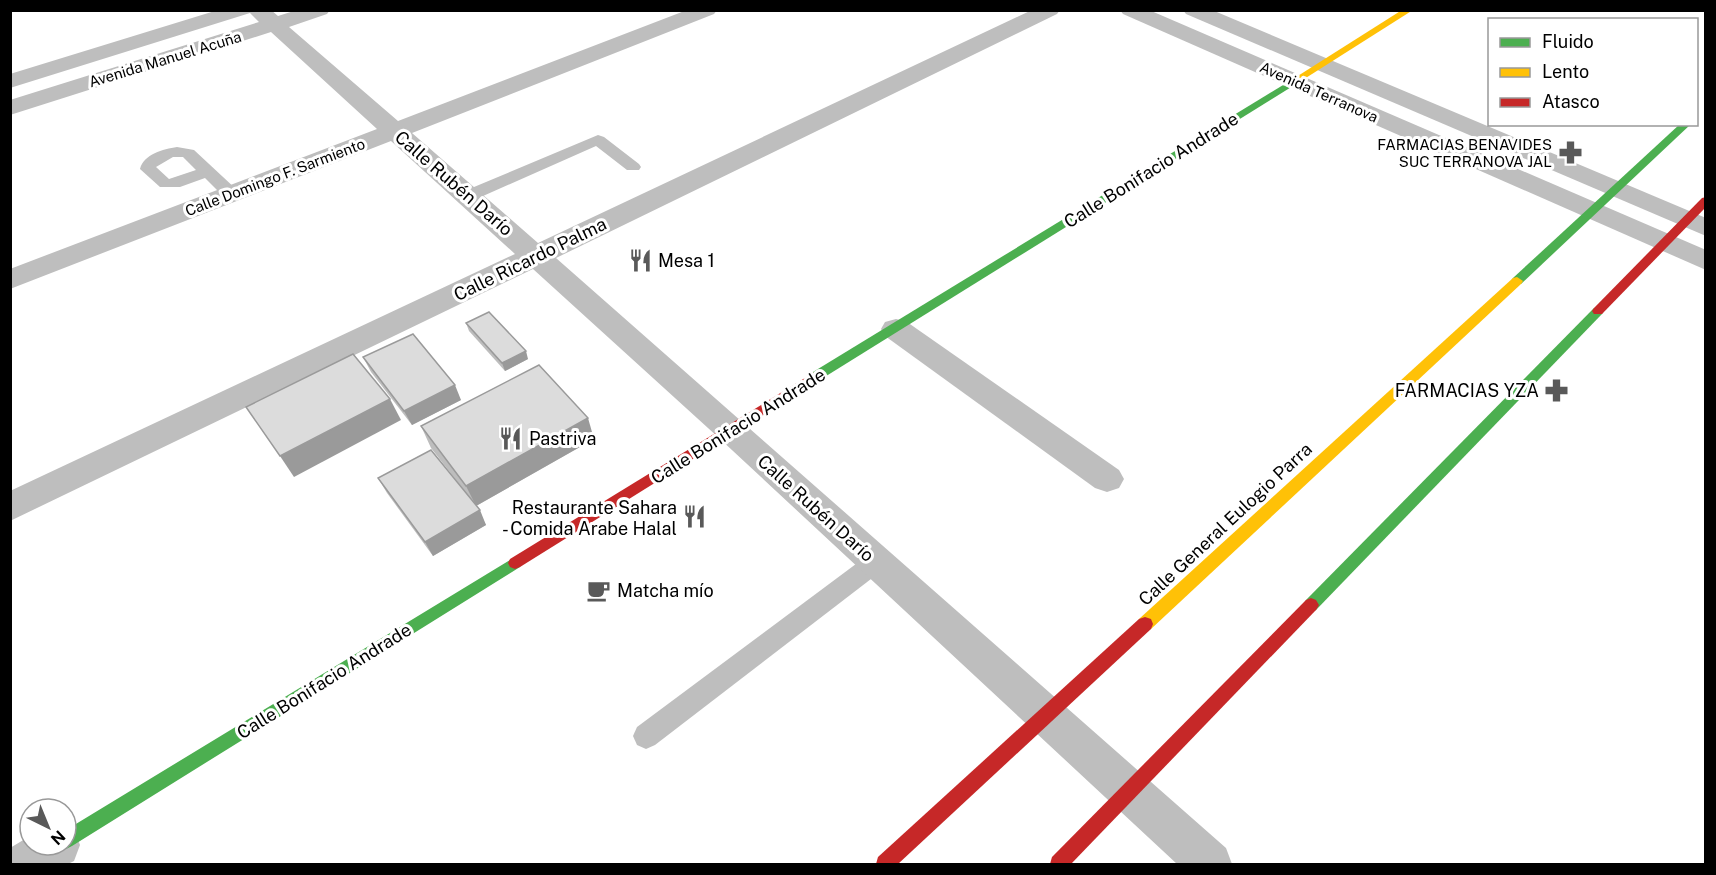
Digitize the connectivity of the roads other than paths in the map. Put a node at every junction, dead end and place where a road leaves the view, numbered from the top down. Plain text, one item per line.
1 (242, 10) edge
2 (320, 10) edge
3 (707, 10) edge
4 (1050, 10) edge
5 (1130, 10) edge
6 (1193, 10) edge
7 (1409, 10) edge
8 (266, 18) edge
9 (1321, 65) junction
10 (10, 81) edge
11 (1294, 81) junction
12 (10, 108) edge
13 (1684, 126) edge
14 (395, 131) junction
15 (633, 167) dead end
16 (207, 171) dead end
17 (1615, 189) junction
18 (231, 194) junction
19 (468, 196) junction
20 (1706, 200) edge
21 (1591, 211) junction
22 (1696, 224) edge
23 (1664, 243) junction
24 (536, 256) junction
25 (1706, 261) edge
26 (10, 280) edge
27 (896, 329) junction
28 (731, 429) junction
29 (1107, 479) dead end
30 (10, 507) edge
31 (876, 562) junction
32 (1044, 715) junction
33 (646, 736) dead end
34 (1129, 792) junction
35 (78, 833) edge
36 (885, 864) edge
37 (1059, 864) edge
38 (1210, 864) edge

1 - 10 street, Avenida Manuel Acuña
2 - 8 street, Avenida Manuel Acuña
3 - 14 street, Calle Domingo F. Sarmiento
4 - 24 street, Calle Ricardo Palma
5 - 11 street, Avenida Terranova
6 - 9 street, Avenida Terranova
7 - 9 street, Calle Bonifacio Andrade
8 - 12 street, Avenida Manuel Acuña
8 - 14 street, Calle Rubén Darío
9 - 11 street, Calle Bonifacio Andrade
9 - 17 street, Avenida Terranova
11 - 21 street, Avenida Terranova
11 - 27 street, Calle Bonifacio Andrade
13 - 17 street, Calle General Eulogio Parra
14 - 18 street, Calle Domingo F. Sarmiento
14 - 19 street, Calle Rubén Darío
15 - 19 lane
16 - 18 lane
17 - 21 street, Calle General Eulogio Parra
17 - 22 street, Avenida Terranova
18 - 26 street, Calle Domingo F. Sarmiento
19 - 24 street, Calle Rubén Darío
20 - 22 street
21 - 23 street, Avenida Terranova
21 - 32 street, Calle General Eulogio Parra
22 - 23 street
23 - 25 street, Avenida Terranova
23 - 34 street
24 - 28 street, Calle Rubén Darío
24 - 30 street, Calle Ricardo Palma
27 - 28 street, Calle Bonifacio Andrade
27 - 29 street
28 - 31 street, Calle Rubén Darío
28 - 35 street, Calle Bonifacio Andrade
31 - 32 street, Calle Rubén Darío
31 - 33 lane
32 - 34 street, Calle Rubén Darío
32 - 36 street, Calle General Eulogio Parra
34 - 37 street
34 - 38 street, Calle Rubén Darío

